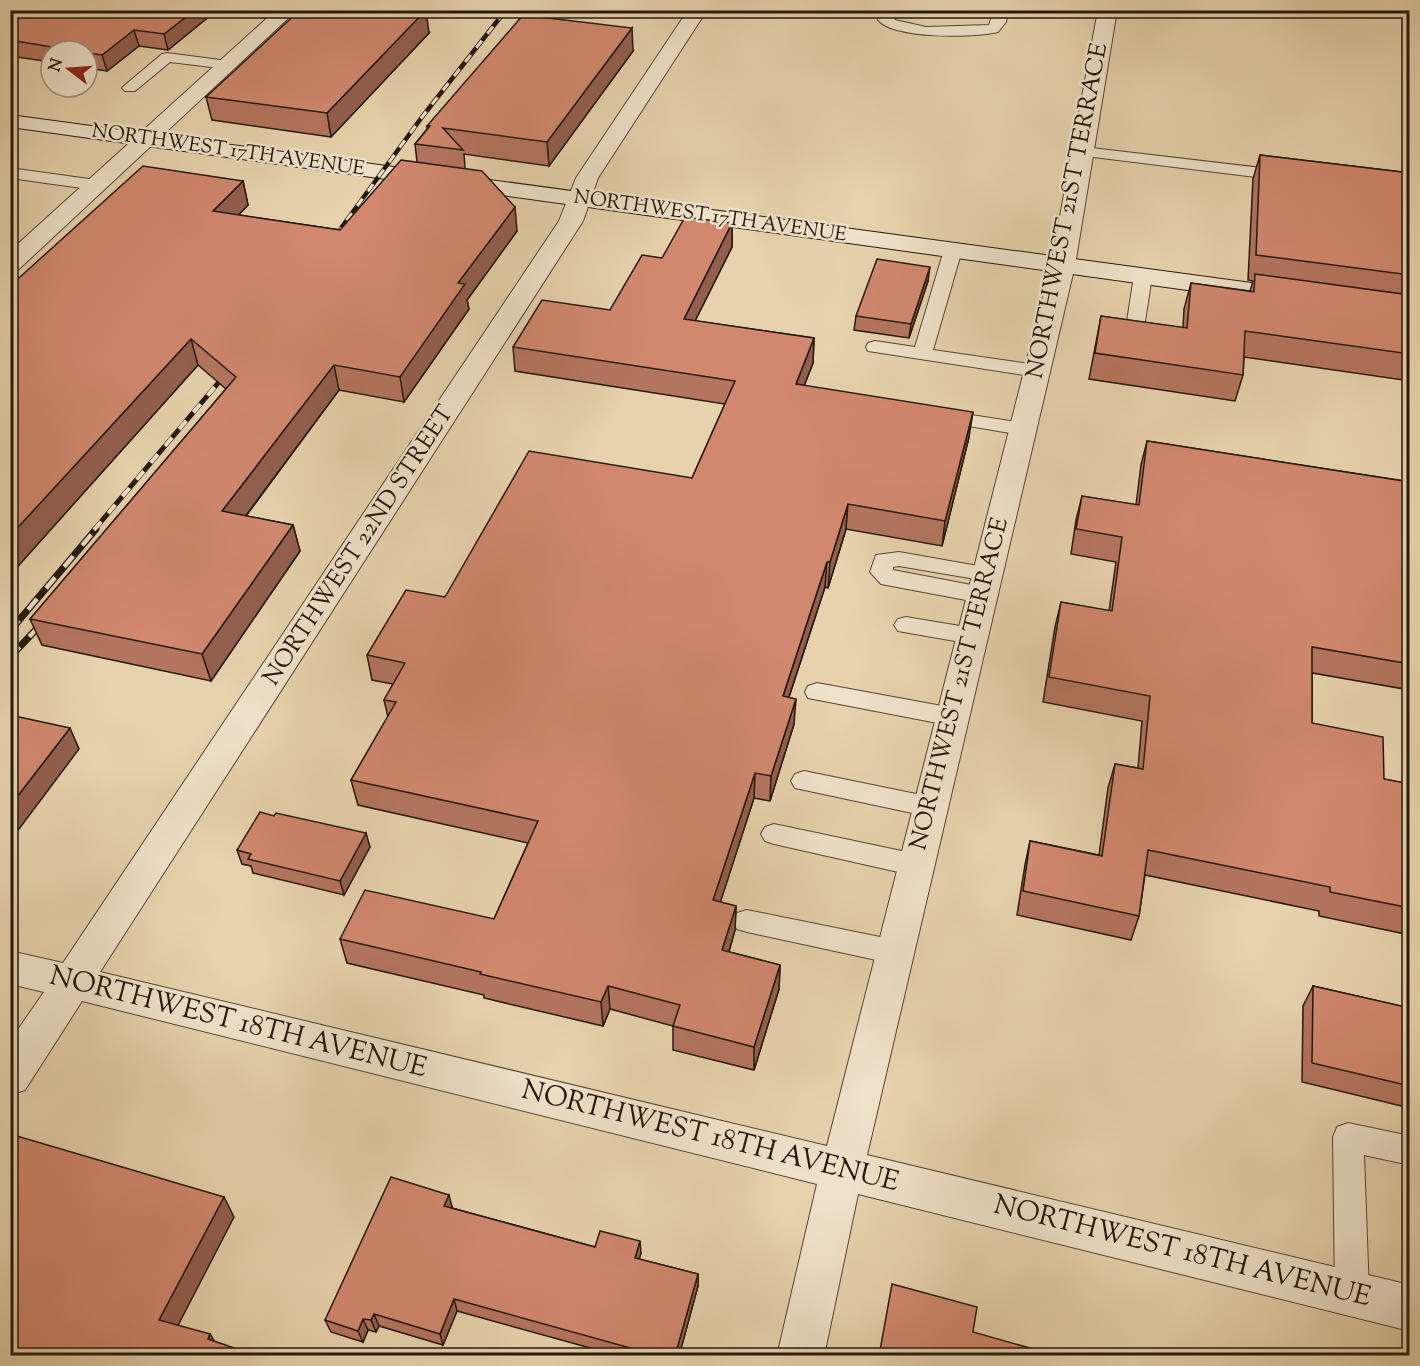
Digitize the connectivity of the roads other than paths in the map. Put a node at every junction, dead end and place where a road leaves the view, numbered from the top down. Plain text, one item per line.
1 (288, 10) edge
2 (698, 10) edge
3 (884, 10) edge
4 (1001, 10) edge
5 (1108, 10) edge
6 (228, 65) junction
7 (130, 88) dead end
8 (10, 121) edge
9 (147, 140) junction
10 (1083, 152) junction
11 (10, 173) edge
12 (1303, 178) edge
13 (96, 185) junction
14 (580, 199) junction
15 (953, 250) junction
16 (10, 264) edge
17 (1063, 265) junction
18 (1143, 276) junction
19 (1316, 299) edge
20 (1133, 341) edge
21 (875, 347) dead end
22 (922, 354) junction
23 (1037, 371) junction
24 (926, 413) edge
25 (1022, 429) junction
26 (906, 625) dead end
27 (972, 636) junction
28 (818, 692) dead end
29 (953, 717) junction
30 (804, 781) dead end
31 (931, 807) junction
32 (774, 834) dead end
33 (916, 865) junction
34 (747, 921) dead end
35 (895, 952) junction
36 (10, 967) edge
37 (73, 982) junction
38 (10, 1077) edge
39 (1410, 1151) edge
40 (842, 1170) junction
41 (1352, 1294) junction
42 (1410, 1308) edge
43 (800, 1356) edge

1 - 6 street
2 - 14 street, NORTHWEST 22ND STREET
3 - 4 lane
5 - 10 street, NORTHWEST 21ST TERRACE
6 - 7 lane
6 - 9 street
8 - 9 street, NORTHWEST 17TH AVENUE
9 - 13 street
9 - 14 street, NORTHWEST 17TH AVENUE
10 - 12 lane
10 - 17 street, NORTHWEST 21ST TERRACE
11 - 13 lane
13 - 16 street
14 - 15 street, NORTHWEST 17TH AVENUE
14 - 37 street, NORTHWEST 22ND STREET
15 - 17 street, NORTHWEST 17TH AVENUE
15 - 22 lane
17 - 18 street, NORTHWEST 17TH AVENUE
17 - 23 street, NORTHWEST 21ST TERRACE
18 - 19 street, NORTHWEST 17TH AVENUE
18 - 20 lane
21 - 22 lane
22 - 23 lane
23 - 25 street, NORTHWEST 21ST TERRACE
24 - 25 lane
25 - 27 street, NORTHWEST 21ST TERRACE
26 - 27 lane
27 - 29 street, NORTHWEST 21ST TERRACE
28 - 29 lane
29 - 31 street, NORTHWEST 21ST TERRACE
30 - 31 lane
31 - 33 street, NORTHWEST 21ST TERRACE
32 - 33 lane
33 - 35 street, NORTHWEST 21ST TERRACE
34 - 35 lane
35 - 40 street, NORTHWEST 21ST TERRACE
36 - 37 street, NORTHWEST 18TH AVENUE
37 - 38 street, NORTHWEST 22ND STREET
37 - 40 street, NORTHWEST 18TH AVENUE
39 - 41 lane
40 - 41 street, NORTHWEST 18TH AVENUE
40 - 43 street, NORTHWEST 21ST TERRACE
41 - 42 street, NORTHWEST 18TH AVENUE

